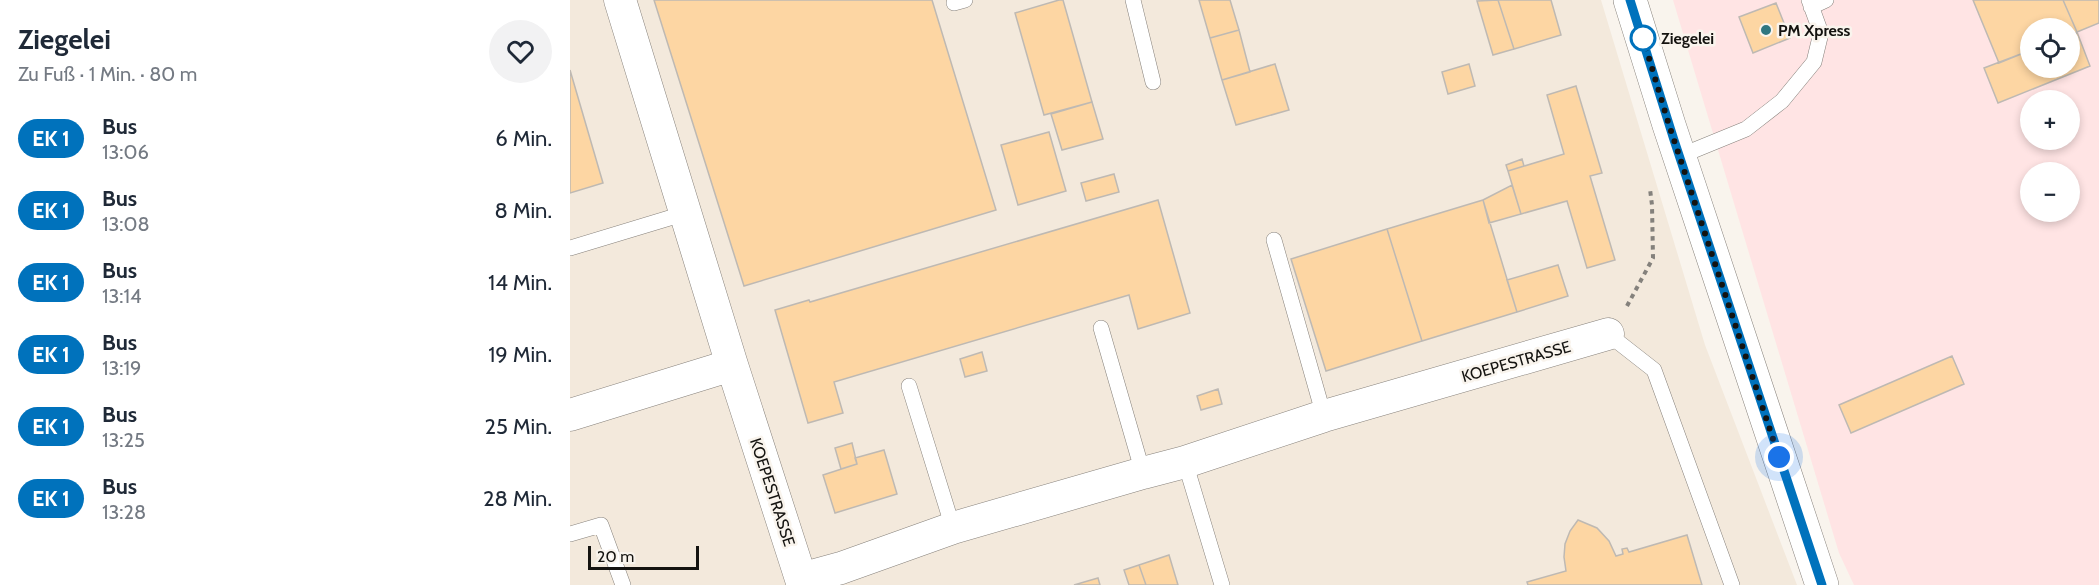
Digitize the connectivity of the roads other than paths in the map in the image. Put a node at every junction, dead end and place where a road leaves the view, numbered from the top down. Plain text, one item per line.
1 (620, 0) edge
2 (1133, 0) edge
3 (1630, 0) edge
4 (1826, 0) edge
5 (1810, 3) edge
6 (1153, 82) dead end
7 (1680, 156) junction
8 (686, 213) junction
9 (1274, 240) dead end
10 (570, 248) edge
11 (1101, 328) dead end
12 (1608, 334) joint
13 (732, 365) junction
14 (909, 386) dead end
15 (570, 415) edge
16 (1324, 416) junction
17 (1185, 462) junction
18 (1143, 473) junction
19 (953, 528) junction
20 (570, 534) edge
21 (844, 576) edge
22 (802, 582) edge
23 (623, 585) edge
24 (1222, 585) edge
25 (1732, 585) edge
26 (1822, 585) edge

1 - 8 street, KOEPESTRASSE
2 - 6 lane
3 - 7 street
4 - 5 lane
5 - 7 lane
7 - 26 street
8 - 10 lane
8 - 13 street, KOEPESTRASSE
9 - 16 lane
11 - 18 lane
12 - 16 street, KOEPESTRASSE
12 - 25 lane
13 - 15 street
13 - 22 street, KOEPESTRASSE
14 - 19 lane
16 - 17 street, KOEPESTRASSE
17 - 18 street, KOEPESTRASSE
17 - 24 lane
18 - 19 street, KOEPESTRASSE
19 - 21 street, KOEPESTRASSE
20 - 23 lane
21 - 22 street, KOEPESTRASSE

